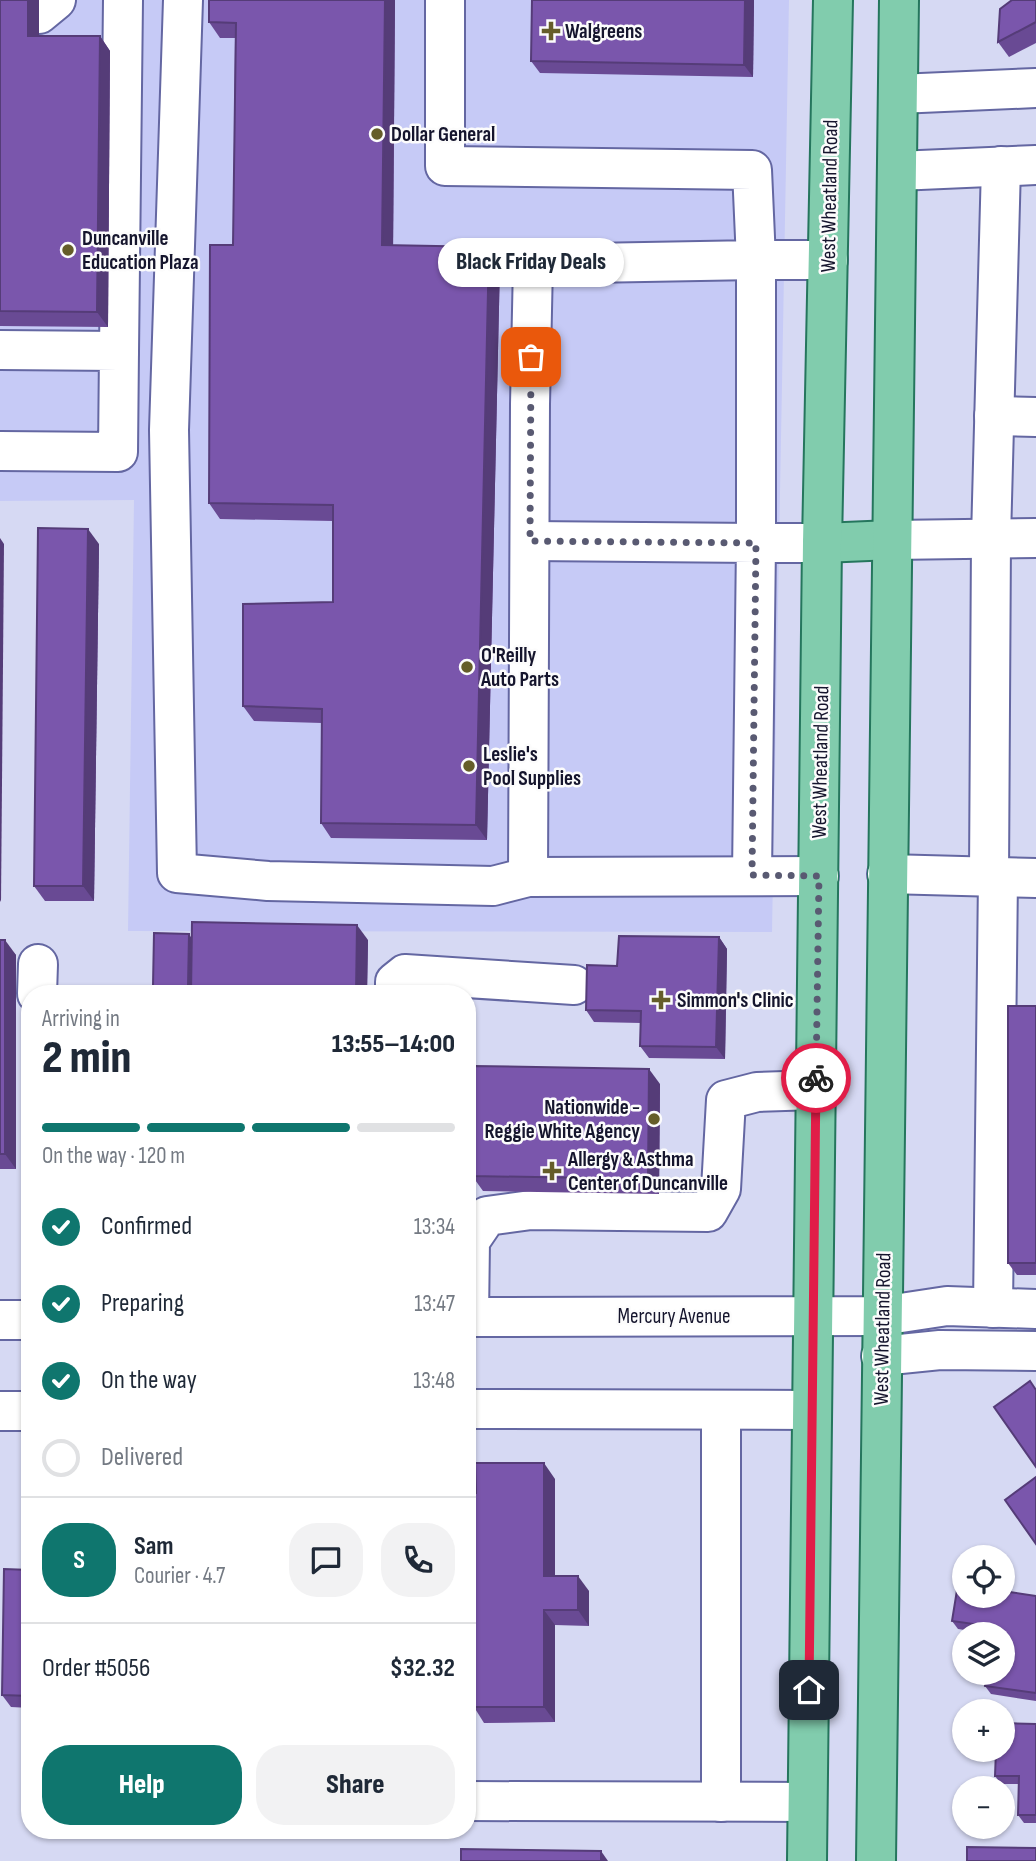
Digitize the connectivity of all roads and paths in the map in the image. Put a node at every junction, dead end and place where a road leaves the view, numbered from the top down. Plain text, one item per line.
1 (122, 0) edge
2 (183, 0) edge
3 (445, 0) edge
4 (833, 0) edge
5 (899, 0) edge
6 (1036, 89) edge
7 (898, 94) junction
8 (1019, 166) edge
9 (897, 171) junction
10 (756, 260) junction
11 (828, 260) junction
12 (0, 350) edge
13 (119, 351) junction
14 (994, 416) junction
15 (1036, 417) edge
16 (0, 451) edge
17 (991, 538) junction
18 (1036, 538) edge
19 (892, 540) junction
20 (530, 541) junction
21 (822, 542) junction
22 (756, 543) junction
23 (887, 874) junction
24 (752, 875) junction
25 (819, 876) junction
26 (528, 877) junction
27 (994, 877) junction
28 (1036, 878) edge
29 (395, 985) edge
30 (574, 985) dead end
31 (816, 1090) junction
32 (476, 1232) edge
33 (993, 1308) junction
34 (1036, 1309) edge
35 (814, 1316) junction
36 (881, 1316) junction
37 (476, 1317) edge
38 (0, 1320) edge
39 (21, 1320) edge
40 (1036, 1351) edge
41 (881, 1356) junction
42 (476, 1409) edge
43 (721, 1410) junction
44 (812, 1410) junction
45 (0, 1411) edge
46 (21, 1411) edge
47 (476, 1801) edge
48 (721, 1802) junction
49 (807, 1802) junction
50 (807, 1861) edge
51 (876, 1861) edge

1 - 13 street
2 - 26 street
3 - 10 street
4 - 11 main road, West Wheatland Road
5 - 7 main road, West Wheatland Road
6 - 7 street
7 - 9 main road, West Wheatland Road
8 - 9 street
8 - 14 street
9 - 19 main road, West Wheatland Road
10 - 11 street
10 - 20 street
10 - 22 street
11 - 21 main road, West Wheatland Road
12 - 13 street
13 - 16 street
14 - 15 street
14 - 17 street
17 - 18 street
17 - 19 street
17 - 27 street
19 - 21 main road
19 - 23 main road, West Wheatland Road
20 - 22 street
20 - 26 street
21 - 22 street
21 - 25 main road, West Wheatland Road
22 - 24 street
23 - 27 street
23 - 36 main road, West Wheatland Road
24 - 25 street
24 - 26 street
25 - 31 main road, West Wheatland Road
27 - 28 street
27 - 33 street
29 - 30 street
31 - 32 street
31 - 35 main road, West Wheatland Road
33 - 34 street, Mercury Avenue
33 - 36 street, Mercury Avenue
35 - 36 street, Mercury Avenue
35 - 37 street, Mercury Avenue
35 - 44 main road, West Wheatland Road
36 - 41 main road, West Wheatland Road
38 - 39 street
40 - 41 street
41 - 51 main road, West Wheatland Road
42 - 43 street
43 - 44 street
43 - 48 street
44 - 49 main road, West Wheatland Road
45 - 46 street
47 - 48 street
48 - 49 street
49 - 50 main road, West Wheatland Road

